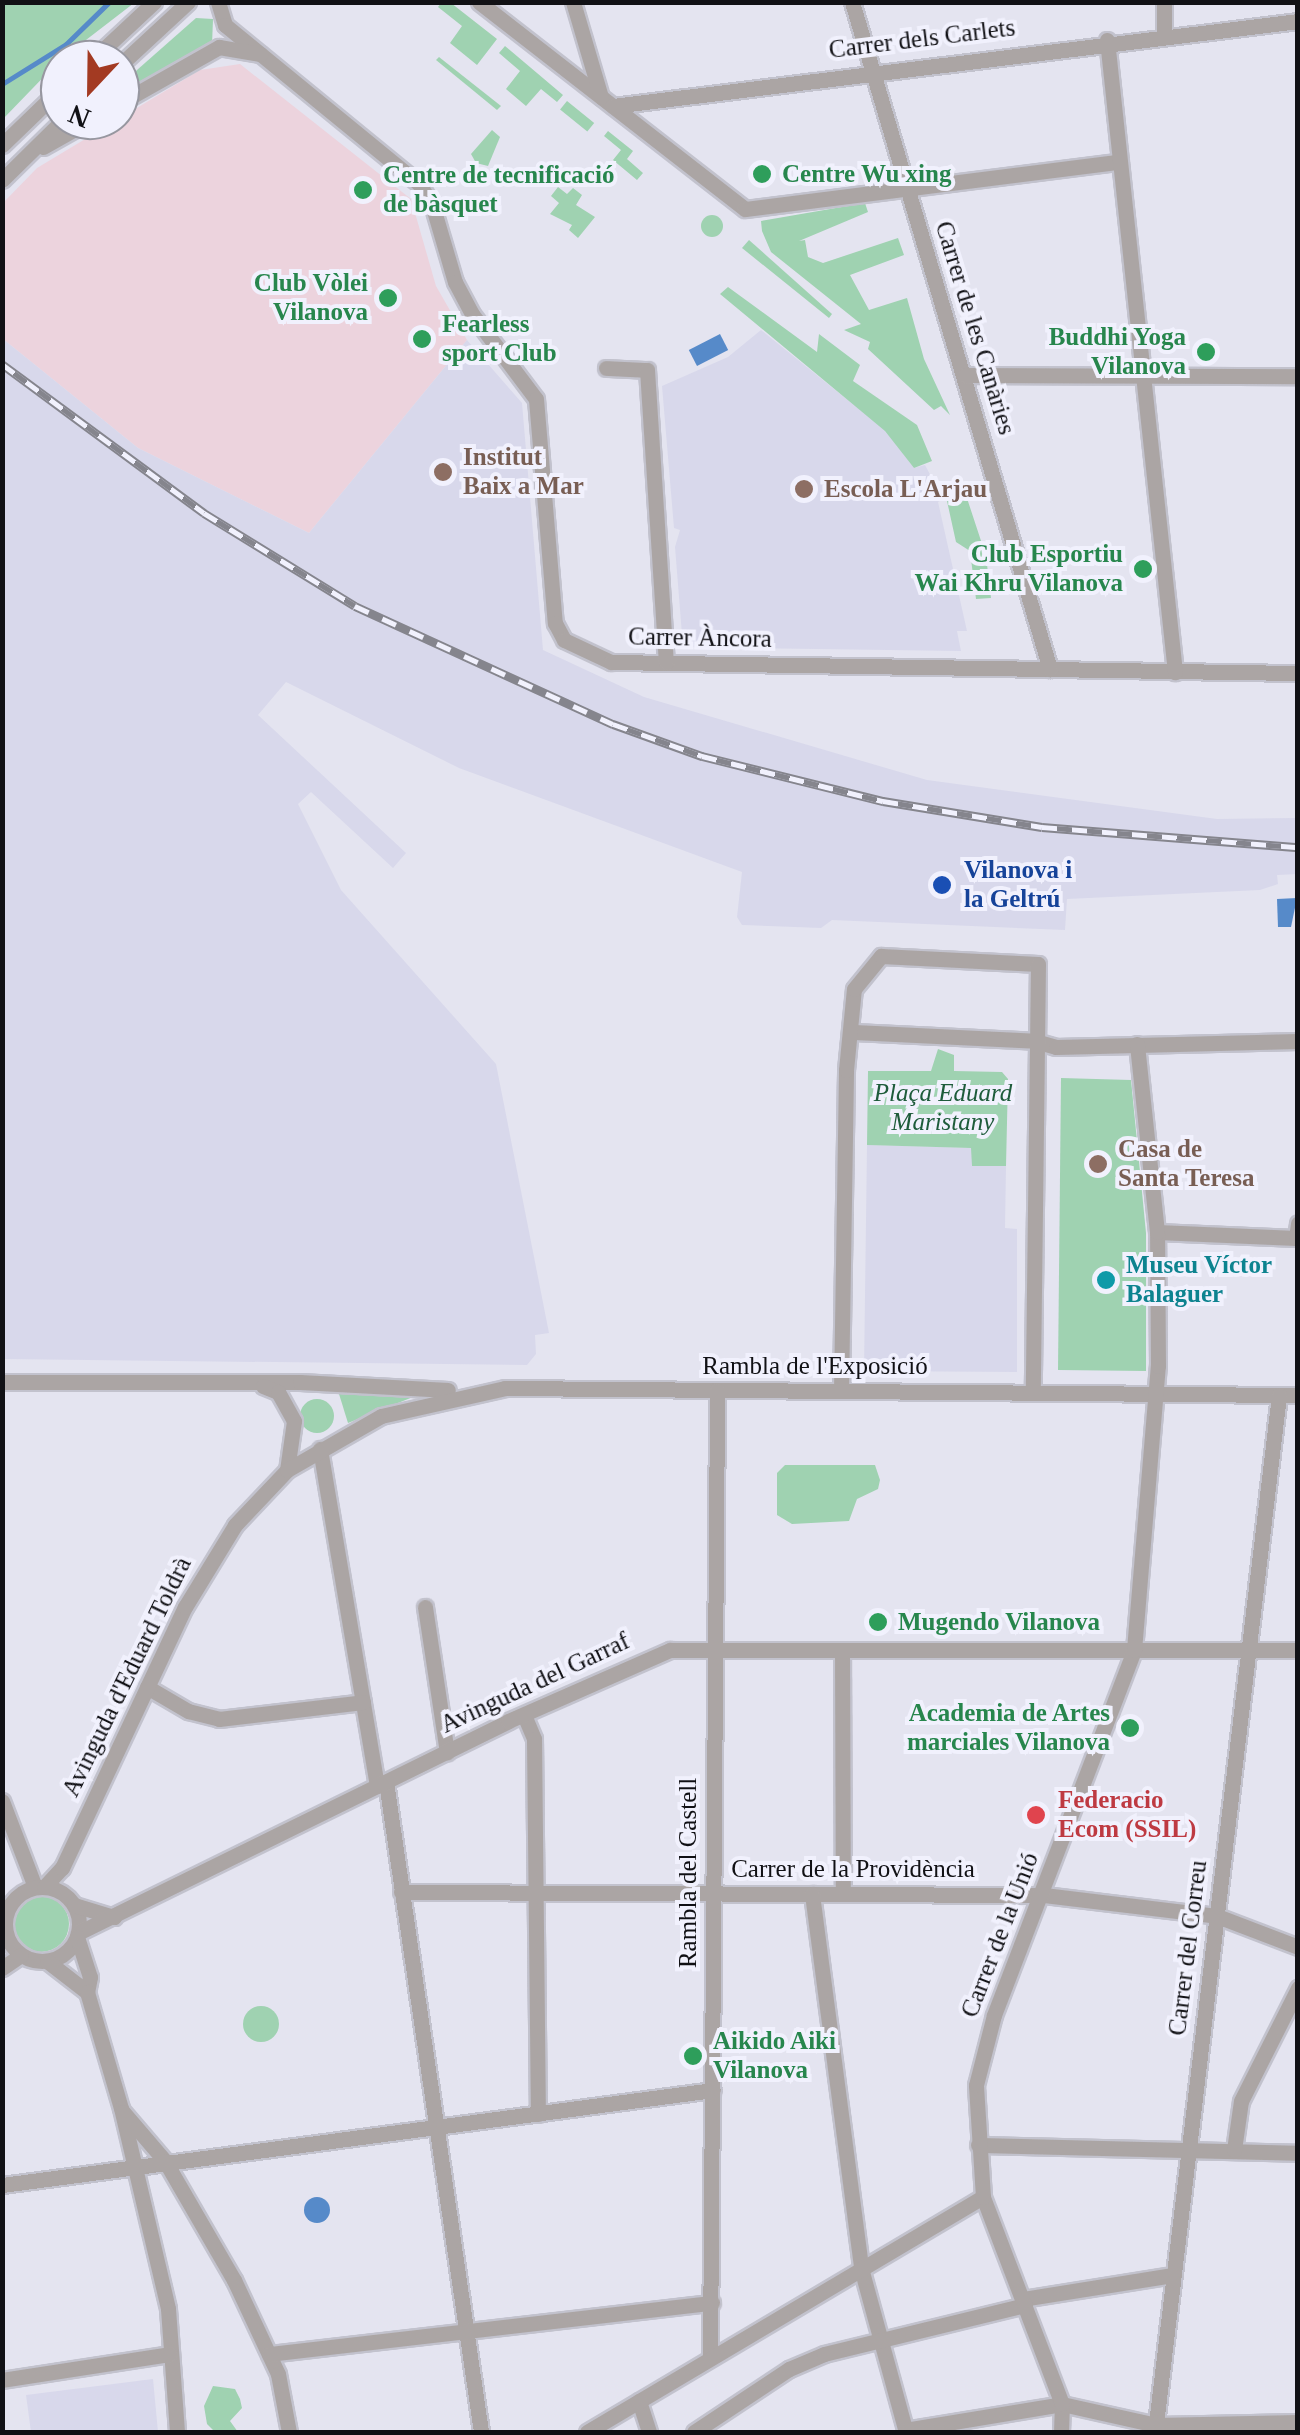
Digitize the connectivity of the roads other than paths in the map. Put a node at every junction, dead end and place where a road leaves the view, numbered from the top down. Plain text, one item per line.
1 (154, 2) edge
2 (188, 2) edge
3 (218, 2) edge
4 (479, 2) edge
5 (572, 2) edge
6 (852, 2) edge
7 (1164, 2) edge
8 (1298, 21) edge
9 (226, 25) junction
10 (1164, 34) junction
11 (113, 40) edge
12 (1106, 40) junction
13 (140, 46) edge
14 (219, 47) junction
15 (260, 54) junction
16 (872, 71) junction
17 (140, 92) edge
18 (607, 101) junction
19 (40, 108) edge
20 (42, 140) edge
21 (56, 140) edge
22 (2, 145) edge
23 (22, 159) junction
24 (1119, 162) junction
25 (2, 180) edge
26 (906, 188) junction
27 (606, 368) dead end
28 (1141, 374) junction
29 (965, 375) junction
30 (1298, 376) edge
31 (666, 662) junction
32 (1050, 669) junction
33 (1175, 672) junction
34 (1298, 673) edge
35 (854, 1032) junction
36 (1035, 1041) junction
37 (1298, 1041) edge
38 (1136, 1044) junction
39 (1297, 1230) edge
40 (1157, 1232) junction
41 (2, 1382) edge
42 (259, 1385) junction
43 (716, 1390) junction
44 (472, 1391) junction
45 (841, 1391) junction
46 (1033, 1393) junction
47 (1157, 1394) junction
48 (1279, 1395) junction
49 (1298, 1395) edge
50 (320, 1449) junction
51 (287, 1470) junction
52 (425, 1606) dead end
53 (714, 1646) junction
54 (842, 1650) junction
55 (1134, 1650) junction
56 (1249, 1650) junction
57 (1298, 1650) edge
58 (147, 1688) junction
59 (364, 1702) junction
60 (524, 1715) junction
61 (447, 1752) junction
62 (381, 1784) junction
63 (2, 1801) edge
64 (19, 1857) junction
65 (62, 1868) junction
66 (40, 1887) junction
67 (400, 1892) junction
68 (535, 1892) junction
69 (714, 1893) junction
70 (812, 1894) junction
71 (842, 1894) junction
72 (1044, 1895) junction
73 (70, 1901) junction
74 (11, 1902) junction
75 (114, 1916) junction
76 (1217, 1916) junction
77 (4, 1932) edge
78 (77, 1935) junction
79 (1298, 1947) edge
80 (21, 1955) junction
81 (47, 1960) junction
82 (2, 1968) edge
83 (1298, 1988) edge
84 (87, 1992) junction
85 (713, 2090) junction
86 (121, 2108) junction
87 (538, 2114) junction
88 (434, 2123) junction
89 (978, 2144) junction
90 (1188, 2148) junction
91 (1234, 2150) junction
92 (1298, 2152) edge
93 (165, 2161) junction
94 (131, 2169) junction
95 (2, 2185) edge
96 (983, 2197) junction
97 (861, 2268) junction
98 (1173, 2275) junction
99 (1024, 2302) junction
100 (712, 2304) junction
101 (464, 2328) junction
102 (884, 2340) junction
103 (170, 2354) junction
104 (268, 2354) junction
105 (710, 2355) junction
106 (2, 2380) edge
107 (639, 2401) junction
108 (1062, 2404) junction
109 (1298, 2422) edge
110 (1156, 2425) edge
111 (1270, 2428) edge
112 (905, 2431) edge
113 (177, 2432) edge
114 (289, 2432) edge
115 (480, 2432) edge
116 (587, 2432) edge
117 (649, 2432) edge
118 (694, 2432) edge
119 (1061, 2432) edge

1 - 11 street
2 - 13 street
3 - 9 street
4 - 18 street
5 - 18 street
6 - 16 street, Carrer de les Canàries
7 - 10 street
8 - 10 street, Carrer dels Carlets
9 - 14 street
9 - 15 street, Carrer Àncora
10 - 12 street, Carrer dels Carlets
12 - 16 street, Carrer dels Carlets
12 - 24 street
14 - 15 street, Carrer Àncora
14 - 17 street
15 - 31 street, Carrer Àncora
16 - 18 street, Carrer dels Carlets
16 - 26 street, Carrer de les Canàries
18 - 26 street
19 - 22 street
20 - 23 street
21 - 23 street
23 - 25 street
24 - 26 street
24 - 28 street
26 - 29 street, Carrer de les Canàries
27 - 31 street
28 - 29 street
28 - 30 street
28 - 33 street
29 - 32 street, Carrer de les Canàries
31 - 32 street, Carrer Àncora
32 - 33 street, Carrer Àncora
33 - 34 street, Carrer Àncora
35 - 36 street
35 - 36 street
35 - 45 street
36 - 38 street
36 - 46 street
37 - 38 street
38 - 40 street, Carrer de la Unió
39 - 40 street
40 - 47 street, Carrer de la Unió
41 - 42 street, Rambla de l'Exposició
42 - 44 street, Rambla de l'Exposició
42 - 51 street
43 - 44 street, Rambla de l'Exposició
43 - 45 street, Rambla de l'Exposició
43 - 53 street, Rambla del Castell
44 - 50 street, Rambla de l'Exposició
45 - 46 street, Rambla de l'Exposició
46 - 47 street, Rambla de l'Exposició
47 - 48 street, Rambla de l'Exposició
47 - 55 street, Carrer de la Unió
48 - 49 street, Rambla de l'Exposició
48 - 56 street, Carrer del Correu
50 - 51 street, Avinguda d'Eduard Toldrà
50 - 59 street
51 - 58 street, Avinguda d'Eduard Toldrà
52 - 61 street
53 - 54 street, Avinguda del Garraf
53 - 60 street, Avinguda del Garraf
53 - 69 street, Rambla del Castell
54 - 55 street, Avinguda del Garraf
54 - 71 street
55 - 56 street, Avinguda del Garraf
55 - 72 street, Carrer de la Unió
56 - 57 street, Avinguda del Garraf
56 - 76 street, Carrer del Correu
58 - 59 street
58 - 65 street, Avinguda d'Eduard Toldrà
59 - 62 street
60 - 61 street, Avinguda del Garraf
60 - 68 street
61 - 62 street, Avinguda del Garraf
62 - 67 street
62 - 75 street, Avinguda del Garraf
63 - 64 street
64 - 66 street
64 - 74 street
65 - 66 street, Avinguda d'Eduard Toldrà
65 - 73 street
66 - 73 street
66 - 74 street
67 - 68 street, Carrer de la Providència
67 - 88 street
68 - 69 street, Carrer de la Providència
68 - 87 street
69 - 70 street, Carrer de la Providència
69 - 85 street, Rambla del Castell
70 - 71 street, Carrer de la Providència
70 - 97 street
71 - 72 street, Carrer de la Providència
72 - 76 street, Carrer de la Providència
72 - 89 street, Carrer de la Unió
73 - 75 street
73 - 78 street
74 - 77 street
75 - 78 street, Avinguda del Garraf
76 - 79 street, Carrer de la Providència
76 - 90 street, Carrer del Correu
77 - 80 street
78 - 81 street
78 - 84 street
80 - 81 street
80 - 82 street
81 - 84 street
83 - 91 street
84 - 86 street
85 - 87 street
85 - 100 street, Rambla del Castell
86 - 93 street
86 - 94 street
87 - 88 street
88 - 93 street
88 - 101 street
89 - 90 street
89 - 96 street, Carrer de la Unió
90 - 91 street
90 - 98 street, Carrer del Correu
91 - 92 street
93 - 94 street
93 - 104 street
94 - 95 street
94 - 103 street
96 - 97 street
96 - 99 street, Carrer de la Unió
97 - 102 street
97 - 105 street
98 - 99 street
98 - 110 street, Carrer del Correu
99 - 102 street
99 - 108 street, Carrer de la Unió
100 - 101 street
100 - 105 street, Rambla del Castell
101 - 104 street
101 - 115 street
102 - 112 street
102 - 118 street
103 - 106 street
103 - 113 street
104 - 114 street
105 - 107 street
107 - 116 street
107 - 117 street
108 - 110 street
108 - 112 street
108 - 119 street, Carrer de la Unió
109 - 111 street
110 - 111 street

